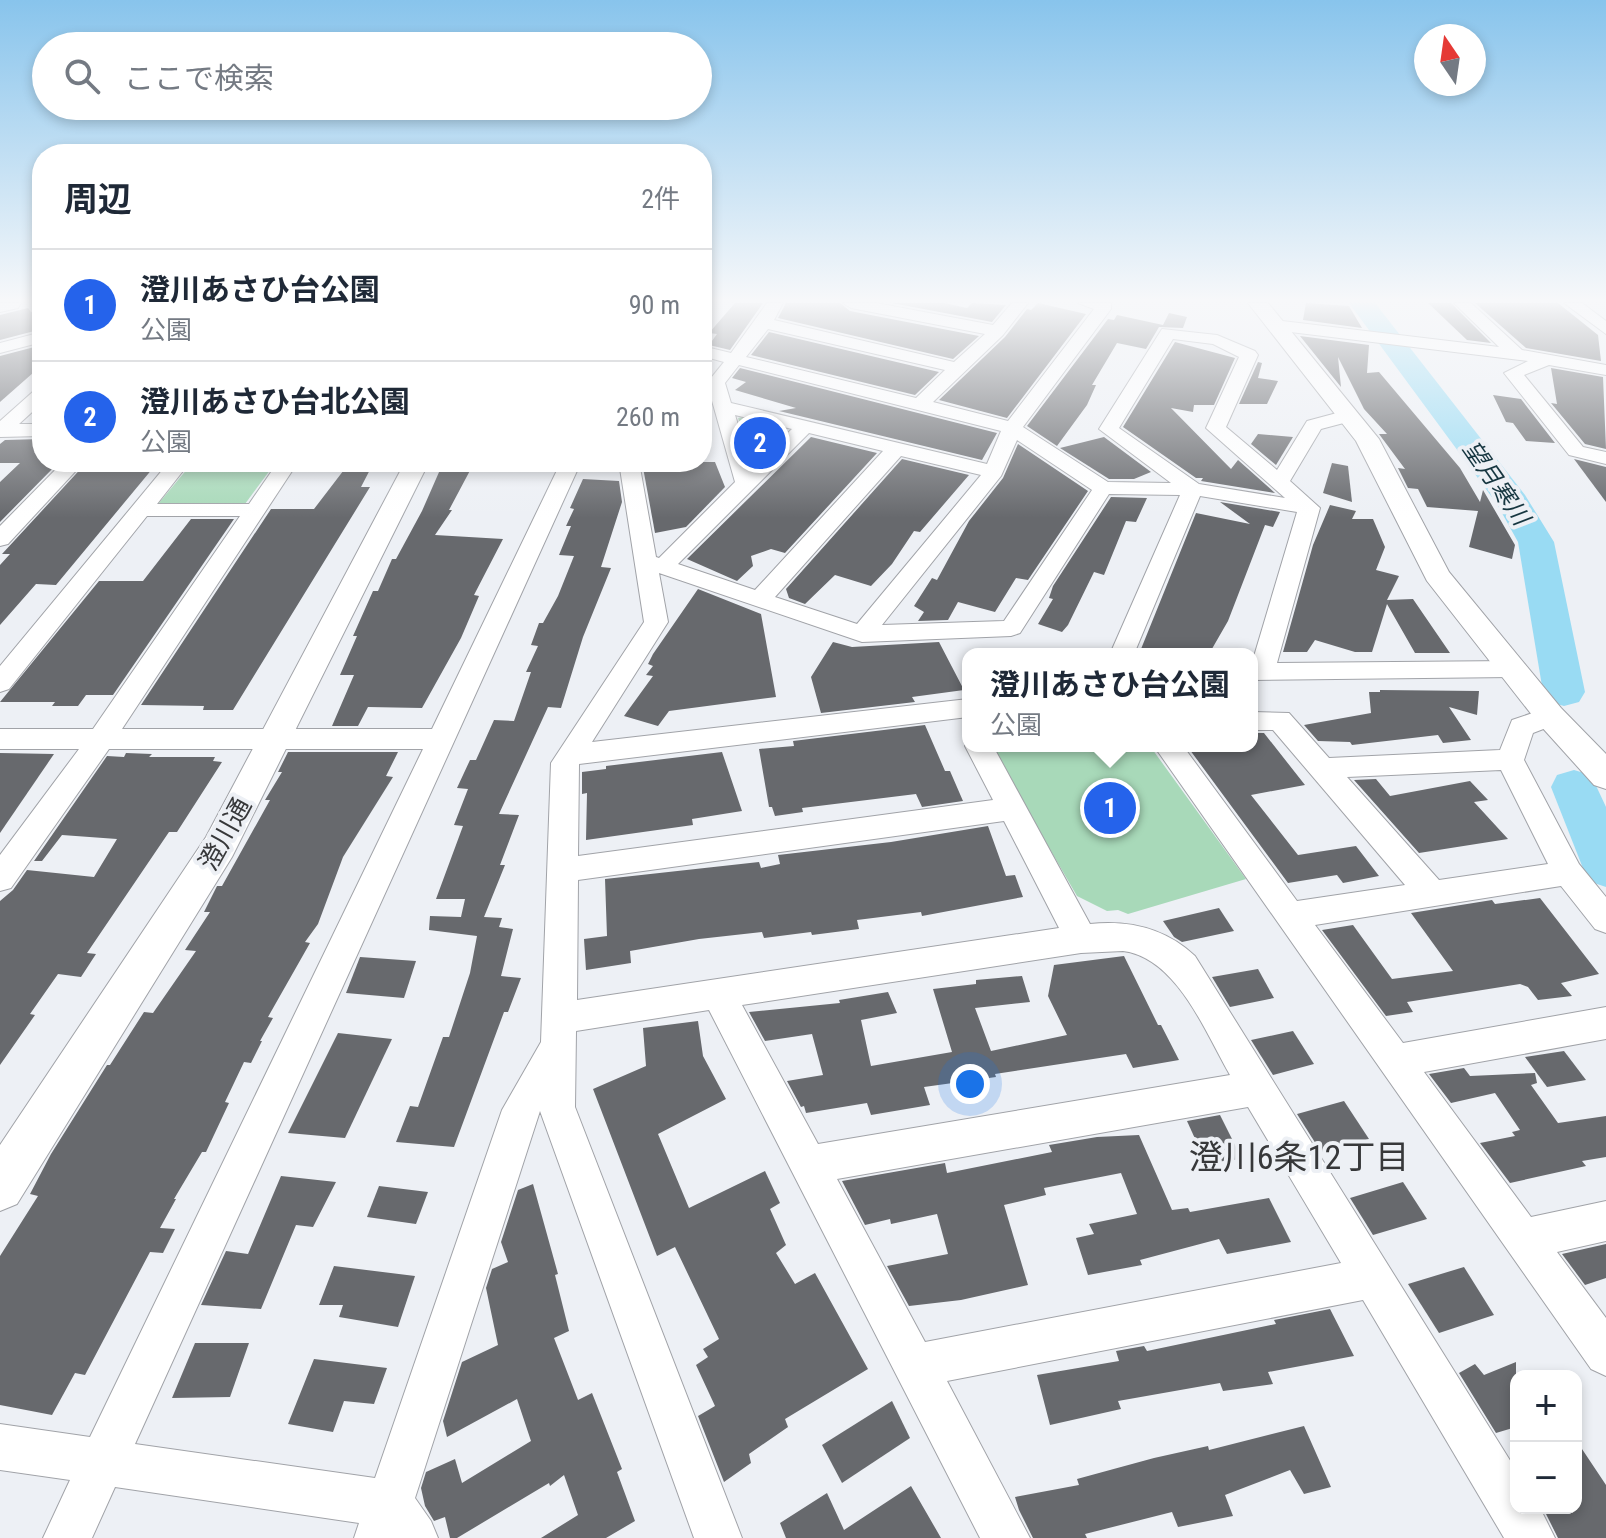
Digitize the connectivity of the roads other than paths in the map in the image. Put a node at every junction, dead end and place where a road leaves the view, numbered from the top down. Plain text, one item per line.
1 (723, 375) edge
2 (800, 375) edge
3 (950, 375) edge
4 (1053, 375) edge
5 (1142, 375) edge
6 (1240, 375) edge
7 (1314, 375) edge
8 (1514, 375) edge
9 (32, 402) edge
10 (920, 404) junction
11 (723, 407) junction
12 (1348, 416) junction
13 (806, 426) junction
14 (1012, 428) junction
15 (1, 430) edge
16 (32, 430) edge
17 (896, 449) junction
18 (1606, 458) edge
19 (64, 472) edge
20 (172, 472) edge
21 (281, 472) edge
22 (412, 472) edge
23 (566, 472) edge
24 (631, 472) edge
25 (994, 472) junction
26 (1279, 482) junction
27 (746, 483) junction
28 (1103, 488) junction
29 (1193, 489) junction
30 (1309, 508) junction
31 (141, 510) junction
32 (255, 510) junction
33 (0, 539) edge
34 (654, 564) junction
35 (761, 598) junction
36 (862, 634) junction
37 (1125, 648) edge
38 (1258, 669) edge
39 (1512, 669) junction
40 (1258, 672) edge
41 (0, 683) edge
42 (962, 714) edge
43 (1550, 716) junction
44 (1258, 721) edge
45 (0, 739) edge
46 (101, 739) junction
47 (442, 739) junction
48 (275, 741) junction
49 (982, 752) edge
50 (1172, 752) edge
51 (568, 755) junction
52 (1510, 760) junction
53 (1324, 768) junction
54 (1606, 776) edge
55 (1011, 809) junction
56 (562, 870) junction
57 (1568, 873) junction
58 (0, 879) edge
59 (1433, 895) junction
60 (1291, 915) junction
61 (1606, 920) edge
62 (1081, 939) junction
63 (718, 994) junction
64 (1606, 1023) edge
65 (559, 1031) junction
66 (1395, 1061) junction
67 (1256, 1088) junction
68 (807, 1165) junction
69 (0, 1187) edge
70 (1606, 1221) edge
71 (1523, 1239) junction
72 (1371, 1278) junction
73 (1606, 1354) edge
74 (913, 1366) junction
75 (0, 1447) edge
76 (104, 1464) junction
77 (394, 1527) edge
78 (1525, 1537) edge
79 (67, 1538) edge
80 (718, 1538) edge
81 (1006, 1538) edge

1 - 11 street
2 - 10 street
3 - 10 street
4 - 14 street
5 - 29 street
6 - 26 street
7 - 12 street
8 - 18 street
9 - 15 street
10 - 14 street
11 - 13 street
11 - 27 street
12 - 26 street
12 - 39 street
13 - 17 street
13 - 27 street
14 - 25 street
14 - 28 street
15 - 16 street
17 - 25 street
17 - 35 street
19 - 33 street
20 - 31 street
21 - 32 street
22 - 48 street, 澄川通
23 - 47 street
24 - 34 street
25 - 36 street
26 - 30 street
27 - 34 street
28 - 29 street
28 - 36 street
29 - 30 street
29 - 37 street
30 - 38 street
31 - 32 street
31 - 41 street
32 - 46 street
34 - 35 street
34 - 51 street
35 - 36 street
39 - 40 street
39 - 43 street
42 - 51 street
43 - 52 street
43 - 54 street
44 - 53 street
45 - 46 street
46 - 48 street
46 - 58 street
47 - 48 street
47 - 76 street
48 - 69 street, 澄川通
49 - 55 street
50 - 60 street
51 - 56 street
52 - 53 street
52 - 57 street
53 - 59 street
55 - 56 street
55 - 62 street
56 - 65 street
57 - 59 street
57 - 61 street
59 - 60 street
60 - 66 street
62 - 63 street
62 - 67 street
63 - 65 street
63 - 68 street
64 - 66 street
65 - 77 street
65 - 80 street
66 - 71 street
67 - 68 street
67 - 72 street
68 - 74 street
70 - 71 street
71 - 73 street
72 - 74 street
72 - 78 street
74 - 81 street
75 - 76 street
76 - 77 street
76 - 79 street

